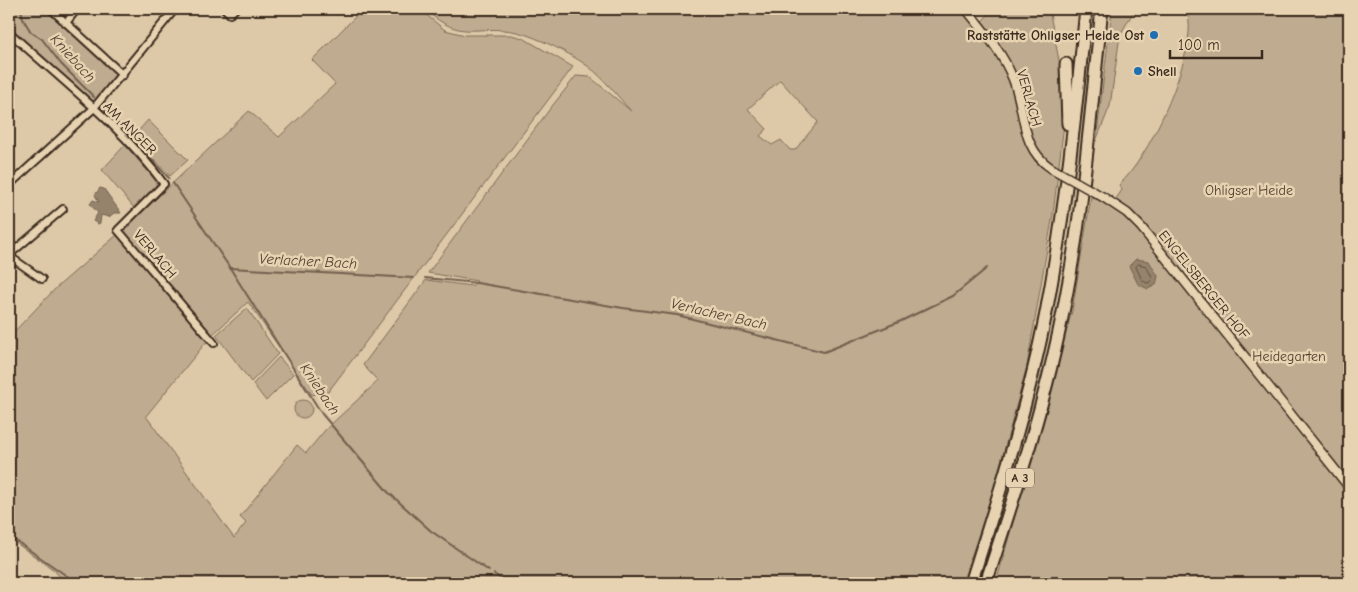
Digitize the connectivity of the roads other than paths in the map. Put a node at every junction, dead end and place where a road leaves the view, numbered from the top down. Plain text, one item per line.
1 (51, 9) edge
2 (77, 9) edge
3 (175, 9) edge
4 (224, 9) edge
5 (235, 9) edge
6 (966, 9) edge
7 (1086, 9) edge
8 (1102, 9) edge
9 (66, 23) junction
10 (9, 32) edge
11 (1066, 64) dead end
12 (123, 75) junction
13 (93, 109) junction
14 (1093, 164) dead end
15 (1070, 166) junction
16 (164, 184) joint
17 (9, 185) edge
18 (1105, 198) joint
19 (1081, 205) junction
20 (62, 209) dead end
21 (9, 255) edge
22 (42, 279) dead end
23 (214, 343) dead end
24 (1349, 487) edge
25 (971, 583) edge
26 (986, 583) edge

1 - 9 street
2 - 9 street
3 - 12 street
4 - 5 street
6 - 18 street, VERLACH, bridge
7 - 15 highway, A 3
8 - 19 highway, A 3
9 - 12 street
10 - 13 street, AM ANGER
11 - 15 highway
12 - 13 street
13 - 16 street, AM ANGER
13 - 17 street
14 - 19 highway
15 - 25 highway, A 3
16 - 23 street, VERLACH
18 - 24 street, ENGELSBERGER HOF
19 - 26 highway, A 3
20 - 21 street
21 - 22 street

